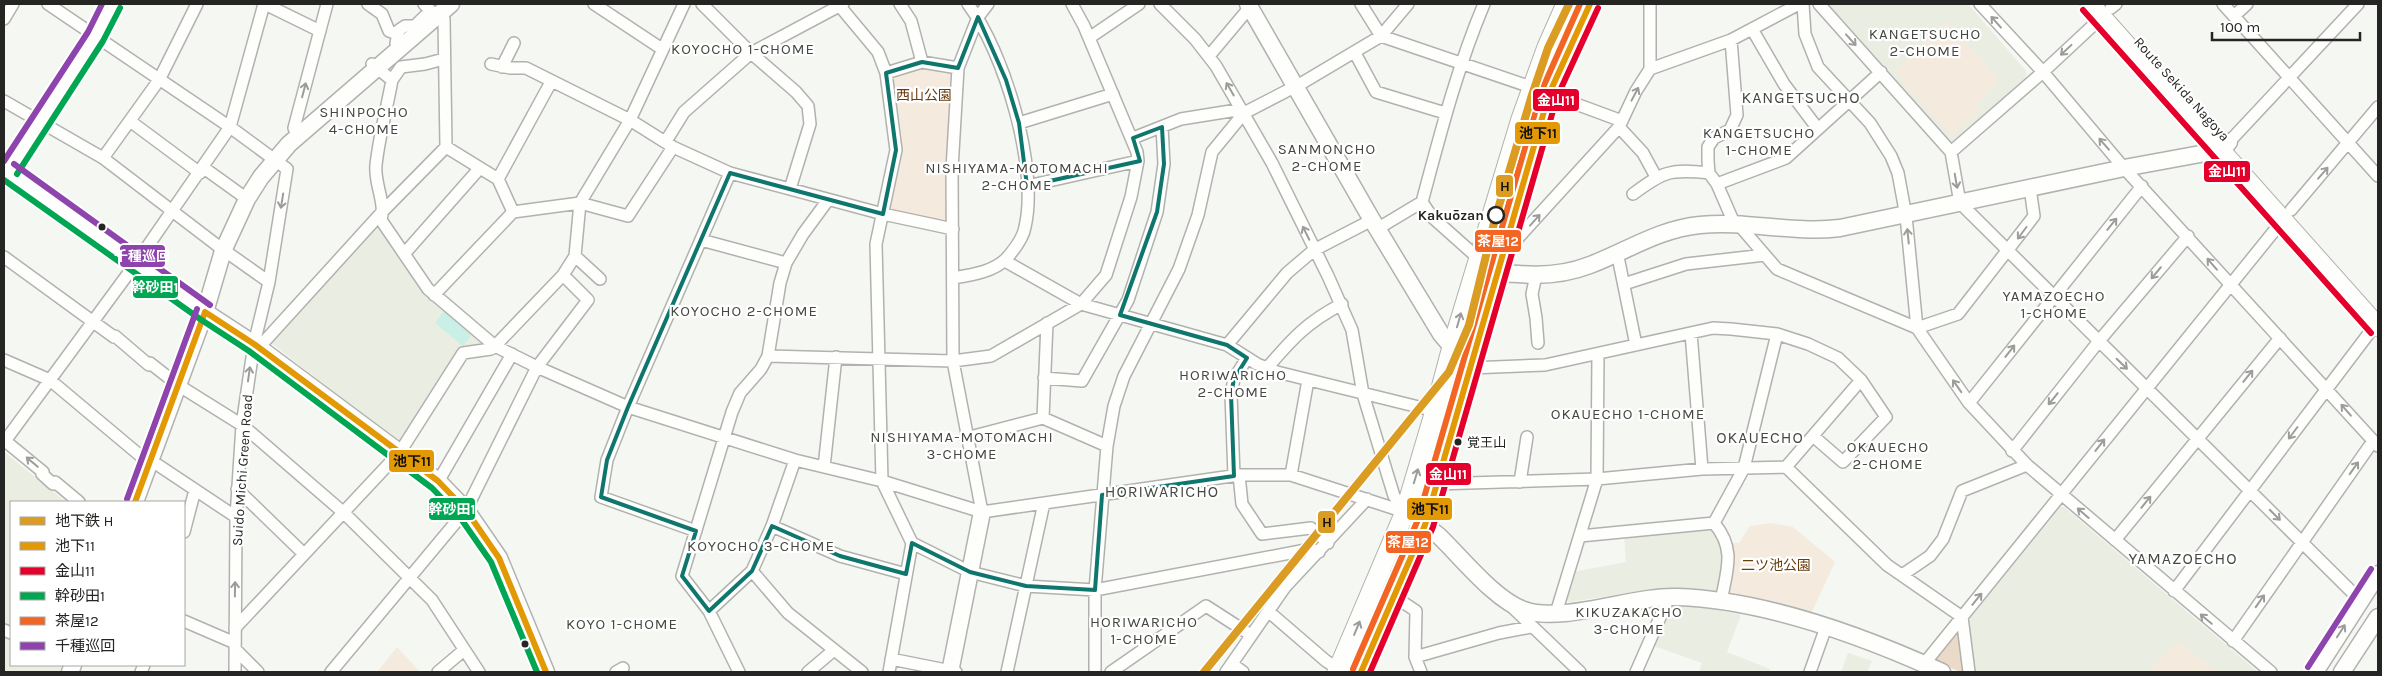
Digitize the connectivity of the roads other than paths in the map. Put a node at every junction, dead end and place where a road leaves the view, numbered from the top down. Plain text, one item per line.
1 (13, 4) edge
2 (48, 4) edge
3 (112, 4) edge
4 (197, 4) edge
5 (264, 4) edge
6 (327, 4) edge
7 (368, 4) edge
8 (594, 4) edge
9 (684, 4) edge
10 (702, 4) edge
11 (900, 4) edge
12 (968, 4) edge
13 (988, 4) edge
14 (1072, 4) edge
15 (1139, 4) edge
16 (1160, 4) edge
17 (1361, 4) edge
18 (1408, 4) edge
19 (1484, 4) edge
20 (1566, 4) edge
21 (1590, 4) edge
22 (1650, 4) edge
23 (1801, 4) edge
24 (1819, 4) edge
25 (1980, 4) edge
26 (2223, 4) edge
27 (2246, 4) edge
28 (2358, 4) edge
29 (840, 5) edge
30 (1249, 5) edge
31 (437, 7) edge
32 (2105, 7) edge
33 (2234, 16) junction
34 (978, 17) junction
35 (4, 19) edge
36 (1752, 29) junction
37 (320, 31) junction
38 (96, 36) junction
39 (1381, 36) junction
40 (1089, 38) junction
41 (1731, 40) junction
42 (398, 42) junction
43 (514, 43) dead end
44 (662, 49) junction
45 (1355, 52) junction
46 (751, 54) junction
47 (1209, 56) junction
48 (444, 59) junction
49 (922, 62) junction
50 (1462, 62) junction
51 (374, 66) junction
52 (958, 68) junction
53 (1650, 69) junction
54 (1881, 72) junction
55 (2043, 72) junction
56 (886, 74) junction
57 (2289, 77) junction
58 (159, 80) junction
59 (392, 80) junction
60 (551, 82) junction
61 (1295, 86) junction
62 (1531, 87) junction
63 (1113, 94) junction
64 (1549, 94) junction
65 (1849, 100) junction
66 (4, 101) edge
67 (2378, 108) edge
68 (1244, 113) junction
69 (1445, 113) junction
70 (630, 120) junction
71 (130, 121) junction
72 (39, 123) junction
73 (1019, 123) junction
74 (1620, 124) junction
75 (230, 127) junction
76 (1162, 127) junction
77 (1818, 129) junction
78 (298, 136) junction
79 (1133, 138) junction
80 (2349, 142) junction
81 (669, 144) junction
82 (2226, 146) junction
83 (446, 147) junction
84 (1951, 152) junction
85 (103, 158) junction
86 (274, 159) junction
87 (1138, 161) junction
88 (2124, 168) junction
89 (479, 169) junction
90 (202, 170) junction
91 (730, 173) junction
92 (1709, 173) junction
93 (5, 174) edge
94 (2378, 176) edge
95 (1656, 177) junction
96 (498, 179) junction
97 (1717, 184) junction
98 (1027, 186) junction
99 (2142, 186) junction
100 (2030, 188) junction
101 (790, 189) junction
102 (1633, 194) dead end
103 (247, 199) junction
104 (828, 200) junction
105 (1422, 202) junction
106 (580, 203) junction
107 (1960, 203) junction
108 (173, 210) junction
109 (383, 211) junction
110 (513, 212) junction
111 (883, 214) junction
112 (2287, 215) junction
113 (1906, 216) junction
114 (1737, 224) junction
115 (1375, 225) junction
116 (953, 228) junction
117 (2188, 236) junction
118 (701, 240) junction
119 (1314, 250) junction
120 (2010, 250) junction
121 (224, 251) junction
122 (1617, 252) junction
123 (405, 253) junction
124 (575, 256) junction
125 (1765, 256) junction
126 (4, 257) edge
127 (1478, 258) junction
128 (1005, 261) junction
129 (136, 263) junction
130 (786, 263) junction
131 (1499, 264) junction
132 (563, 275) junction
133 (1536, 275) junction
134 (953, 278) junction
135 (600, 279) dead end
136 (269, 282) junction
137 (1624, 284) junction
138 (2230, 285) junction
139 (434, 295) junction
140 (2054, 295) junction
141 (1081, 304) junction
142 (1342, 304) junction
143 (205, 312) junction
144 (1120, 315) junction
145 (2378, 320) edge
146 (92, 321) junction
147 (1046, 323) junction
148 (1151, 324) junction
149 (1917, 328) junction
150 (1691, 333) junction
151 (1777, 334) junction
152 (2280, 338) junction
153 (2099, 341) junction
154 (1538, 343) dead end
155 (254, 344) junction
156 (1227, 345) junction
157 (496, 346) junction
158 (1636, 346) junction
159 (1452, 347) junction
160 (512, 354) junction
161 (1598, 354) junction
162 (768, 356) junction
163 (836, 357) junction
164 (878, 358) junction
165 (1247, 358) junction
166 (4, 360) edge
167 (953, 362) junction
168 (537, 367) junction
169 (1266, 368) junction
170 (1470, 368) junction
171 (1044, 378) junction
172 (50, 380) junction
173 (1308, 380) junction
174 (1861, 380) junction
175 (178, 385) junction
176 (2147, 387) junction
177 (2327, 388) junction
178 (1363, 394) junction
179 (1969, 403) junction
180 (628, 407) junction
181 (1436, 411) junction
182 (1043, 418) junction
183 (242, 426) junction
184 (1813, 436) junction
185 (1526, 437) dead end
186 (724, 438) junction
187 (966, 438) junction
188 (2198, 438) junction
189 (4, 441) edge
190 (2376, 443) edge
191 (1107, 446) junction
192 (2012, 451) junction
193 (400, 452) junction
194 (795, 460) junction
195 (149, 463) junction
196 (2027, 465) junction
197 (824, 467) junction
198 (1786, 467) junction
199 (1744, 468) junction
200 (1702, 469) junction
201 (1236, 475) junction
202 (1291, 476) junction
203 (1597, 479) junction
204 (882, 482) junction
205 (1520, 482) junction
206 (1436, 484) junction
207 (436, 485) junction
208 (238, 489) junction
209 (195, 490) junction
210 (2250, 490) junction
211 (2062, 494) junction
212 (1102, 495) junction
213 (1367, 499) junction
214 (78, 501) edge
215 (135, 501) edge
216 (1044, 503) junction
217 (466, 510) junction
218 (982, 512) junction
219 (1405, 512) junction
220 (344, 513) junction
221 (236, 517) junction
222 (1714, 523) junction
223 (1425, 524) junction
224 (772, 526) junction
225 (185, 528) edge
226 (696, 531) junction
227 (1580, 536) junction
228 (2115, 540) junction
229 (912, 542) junction
230 (2301, 542) junction
231 (1328, 543) junction
232 (1319, 552) junction
233 (304, 554) junction
234 (752, 570) junction
235 (970, 572) junction
236 (906, 574) junction
237 (2378, 574) edge
238 (1902, 575) junction
239 (409, 578) junction
240 (1026, 586) junction
241 (1095, 590) junction
242 (2174, 591) junction
243 (1395, 597) junction
244 (1669, 597) junction
245 (1720, 601) junction
246 (2361, 601) junction
247 (1506, 602) junction
248 (709, 611) junction
249 (1268, 611) junction
250 (1556, 613) junction
251 (1962, 617) junction
252 (2378, 617) edge
253 (185, 621) edge
254 (1531, 627) junction
255 (1826, 627) junction
256 (235, 628) junction
257 (1251, 635) junction
258 (2232, 641) junction
259 (235, 646) junction
260 (464, 650) junction
261 (834, 650) junction
262 (1415, 657) junction
263 (891, 659) junction
264 (1924, 664) junction
265 (1229, 668) edge
266 (1338, 671) edge
267 (235, 672) edge
268 (258, 672) edge
269 (331, 672) edge
270 (438, 672) edge
271 (479, 672) edge
272 (546, 672) edge
273 (739, 672) edge
274 (808, 672) edge
275 (862, 672) edge
276 (889, 672) edge
277 (953, 672) edge
278 (1007, 672) edge
279 (1096, 672) edge
280 (1111, 672) edge
281 (1243, 672) edge
282 (1361, 672) edge
283 (1421, 672) edge
284 (1580, 672) edge
285 (1636, 672) edge
286 (1810, 672) edge
287 (1942, 672) edge
288 (1969, 672) edge
289 (2271, 672) edge
290 (2315, 672) edge
291 (2342, 672) edge

1 - 35 street
2 - 38 street
3 - 38 street
4 - 58 street
5 - 37 street
5 - 75 street
6 - 37 street
7 - 42 street
8 - 44 street
9 - 44 street
10 - 46 street
11 - 49 street
12 - 34 street
13 - 34 street
14 - 40 street
15 - 40 street
16 - 47 street
17 - 39 street
18 - 39 street
19 - 50 street
20 - 62 main road
21 - 64 main road
22 - 53 street
23 - 36 street
23 - 65 street
24 -> 54 street
55 -> 25 street
26 - 33 street
27 - 33 street
28 - 57 street
29 - 46 street
29 - 56 street
30 - 47 street
30 - 61 street
31 - 42 street
31 - 48 street
32 -> 55 street
32 - 82 main road, Route Sekida Nagoya
33 - 57 street
34 - 52 street
34 - 73 street
36 - 41 street
36 - 77 street
78 -> 37 street
38 - 58 street
38 - 72 street
39 - 45 street
39 - 50 street
40 - 63 street
41 - 53 street
41 - 92 street
42 - 51 street
43 - 60 street
44 - 70 street
45 - 61 street
45 - 69 street
46 - 81 street
46 - 101 street
68 -> 47 street
48 - 59 street
48 - 83 street
49 - 52 street
49 - 56 street
50 - 62 street
50 - 69 street
51 - 59 street
51 - 78 street
52 - 116 street
74 -> 53 street
54 - 65 street
54 - 84 street
55 - 84 street
88 -> 55 street
56 - 111 street
57 - 80 street
57 - 82 street
58 - 71 street
58 - 75 street
59 - 109 street
60 - 70 street
60 - 96 street
61 - 68 street
61 - 115 street
62 - 127 main road
63 - 73 street
63 - 79 street
64 - 74 street
64 - 131 main road
65 - 77 street
65 - 113 street
66 - 72 street
67 - 80 street
68 - 76 street
119 -> 68 street
68 - 148 street
69 - 105 street
70 - 81 street
70 - 106 street
71 - 85 street
71 - 90 street
72 - 85 street
72 - 93 street
73 - 98 street
74 - 95 street
131 -> 74 street
75 - 86 street
75 - 90 street
76 - 79 street
76 - 144 street
77 - 97 street
78 - 86 street
79 - 87 street
80 - 94 street
112 -> 80 street
81 - 91 street
81 - 106 street
82 - 88 street
82 - 112 main road, Route Sekida Nagoya
83 - 89 street
83 - 109 street
84 -> 107 street
85 - 108 street
86 - 103 street
86 -> 136 street, Suido Michi Green Road
87 - 98 street
87 - 141 street
88 - 99 street
88 - 100 street
89 - 96 street
89 - 123 street
90 - 103 street
90 - 108 street
91 - 101 street
91 - 118 street
92 - 95 street
92 - 97 street
93 - 129 street
95 - 102 street
96 - 110 street
97 - 114 street
98 - 128 street
99 - 117 street
140 -> 99 street
100 - 107 street
100 -> 120 street
101 - 104 street
103 - 121 street
104 - 111 street
104 - 130 street
105 - 115 street
105 - 127 street
106 - 110 street
106 - 124 street
107 - 113 street
107 - 120 street
108 - 121 street
108 - 129 street
109 - 123 street
109 - 155 street
110 - 139 street
111 - 116 street
111 - 164 street
112 - 138 street
112 - 145 main road, Route Sekida Nagoya
113 - 114 street
149 -> 113 street
114 - 122 street
114 - 125 street
115 - 119 street
115 - 159 street
116 - 134 street
138 -> 117 street
117 -> 153 street
118 - 130 street
118 - 180 street
119 - 142 street
119 - 156 street
120 - 140 street
120 - 149 street
121 - 136 street
121 - 143 street
122 - 133 street
122 - 137 street
123 - 139 street
124 - 132 street
124 - 135 street
125 - 137 street
125 - 149 street
126 - 146 street
127 - 131 street
159 -> 127 main road
128 - 134 street
128 - 141 street
129 - 143 street
129 - 146 street
130 - 162 street
131 - 133 street
131 - 170 main road
132 - 157 street
132 - 168 street
133 - 154 street
134 - 167 street
136 - 155 street, Suido Michi Green Road
137 - 158 street
138 - 152 street
138 - 176 street
139 - 157 street
140 - 153 street
179 -> 140 street
141 - 144 street
141 - 147 street
142 - 169 street
142 - 178 street
143 - 155 street
143 - 175 street
144 - 148 street
144 - 171 street
145 - 177 street
146 - 172 street
146 - 175 street
147 - 167 street
147 - 171 street
148 - 156 street
148 - 191 street
179 -> 149 street
150 - 151 street
150 - 158 street
150 - 200 street
151 - 174 street
151 - 199 street
152 - 177 street
188 -> 152 street
153 -> 176 street
153 -> 192 street
183 -> 155 street, Suido Michi Green Road
155 - 193 street
156 - 165 street
157 - 160 street
157 - 193 street
158 - 161 street
159 - 170 street
159 - 181 main road
160 - 168 street
160 - 207 street
161 - 170 street
161 - 203 street
162 - 163 street
162 - 186 street
163 - 164 street
163 - 197 street
164 - 167 street
164 - 204 street
165 - 169 street
165 - 201 street
166 - 172 street
167 - 187 street
168 - 180 street
168 - 217 street
169 - 173 street
170 - 206 main road
171 - 182 street
172 - 189 street
172 - 195 street
173 - 178 street
173 - 202 street
174 - 184 street
174 - 184 street
175 - 183 street
175 - 195 street
176 - 188 street
211 -> 176 street
190 -> 177 street
177 -> 210 street
178 - 181 street
178 - 219 street
179 - 192 street
180 - 186 street
180 - 226 street
219 -> 181 main road
182 - 187 street
182 - 191 street
183 - 208 street, Suido Michi Green Road
183 - 220 street
184 - 198 street
185 - 205 street
186 - 194 street
186 - 226 street
187 - 218 street
188 - 210 street
228 -> 188 street
214 -> 189 street
230 -> 190 street
191 - 212 street
192 - 196 street
193 - 207 street
193 - 220 street
194 - 197 street
194 - 224 street
195 - 209 street
195 - 215 street
196 - 211 street
196 - 238 street
197 - 204 street
198 - 199 street
198 - 238 street
199 - 200 street
199 - 222 street
200 - 203 street
201 - 202 street
201 - 212 street
201 - 231 street
202 - 213 street
203 - 205 street
203 - 227 street
204 - 218 street
204 - 229 street
205 - 206 street
206 - 223 main road
207 - 217 street
208 - 221 street, Suido Michi Green Road
208 - 233 street
209 - 221 street
209 - 225 street
210 -> 230 street
210 - 242 street
228 -> 211 street
251 -> 211 street
212 - 216 street
212 - 241 street
213 - 219 street
213 - 231 street
216 - 218 street
216 - 240 street
217 - 239 street
217 - 272 street
218 - 235 street
219 - 223 street
266 -> 219 main road
220 - 233 street
220 - 239 street
256 -> 221 street, Suido Michi Green Road
222 - 227 street
222 - 245 street
223 - 243 main road
223 - 247 street
224 - 234 street
224 - 236 street
226 - 248 street
227 - 250 street
228 - 242 street
229 - 235 street
229 - 236 street
230 - 246 street
258 -> 230 street
231 - 232 street
232 - 241 street
232 - 249 street
233 - 256 street
234 - 248 street
234 - 261 street
235 - 240 street
235 - 277 street
236 - 263 street
237 - 246 street
238 - 251 street
239 - 260 street
239 - 269 street
240 - 241 street
240 - 278 street
241 - 279 street
258 -> 242 street
243 - 262 street
243 - 282 main road
244 - 245 street
244 - 250 street
244 - 285 street
245 - 255 street
290 -> 246 street
247 - 250 street
247 - 254 street
248 - 273 street
249 - 257 street
249 - 266 street
251 - 264 street
251 - 288 street
252 - 291 street
253 - 259 street
254 - 262 street
254 - 284 street
255 - 264 street
255 - 286 street
256 - 259 street, Suido Michi Green Road
257 - 265 street
257 - 280 street
258 - 289 street
259 - 267 street, Suido Michi Green Road
259 - 268 street
260 - 270 street
260 - 271 street
261 - 274 street
261 - 275 street
262 - 283 street
263 - 276 street
263 - 277 street
264 - 287 street
265 - 281 street

